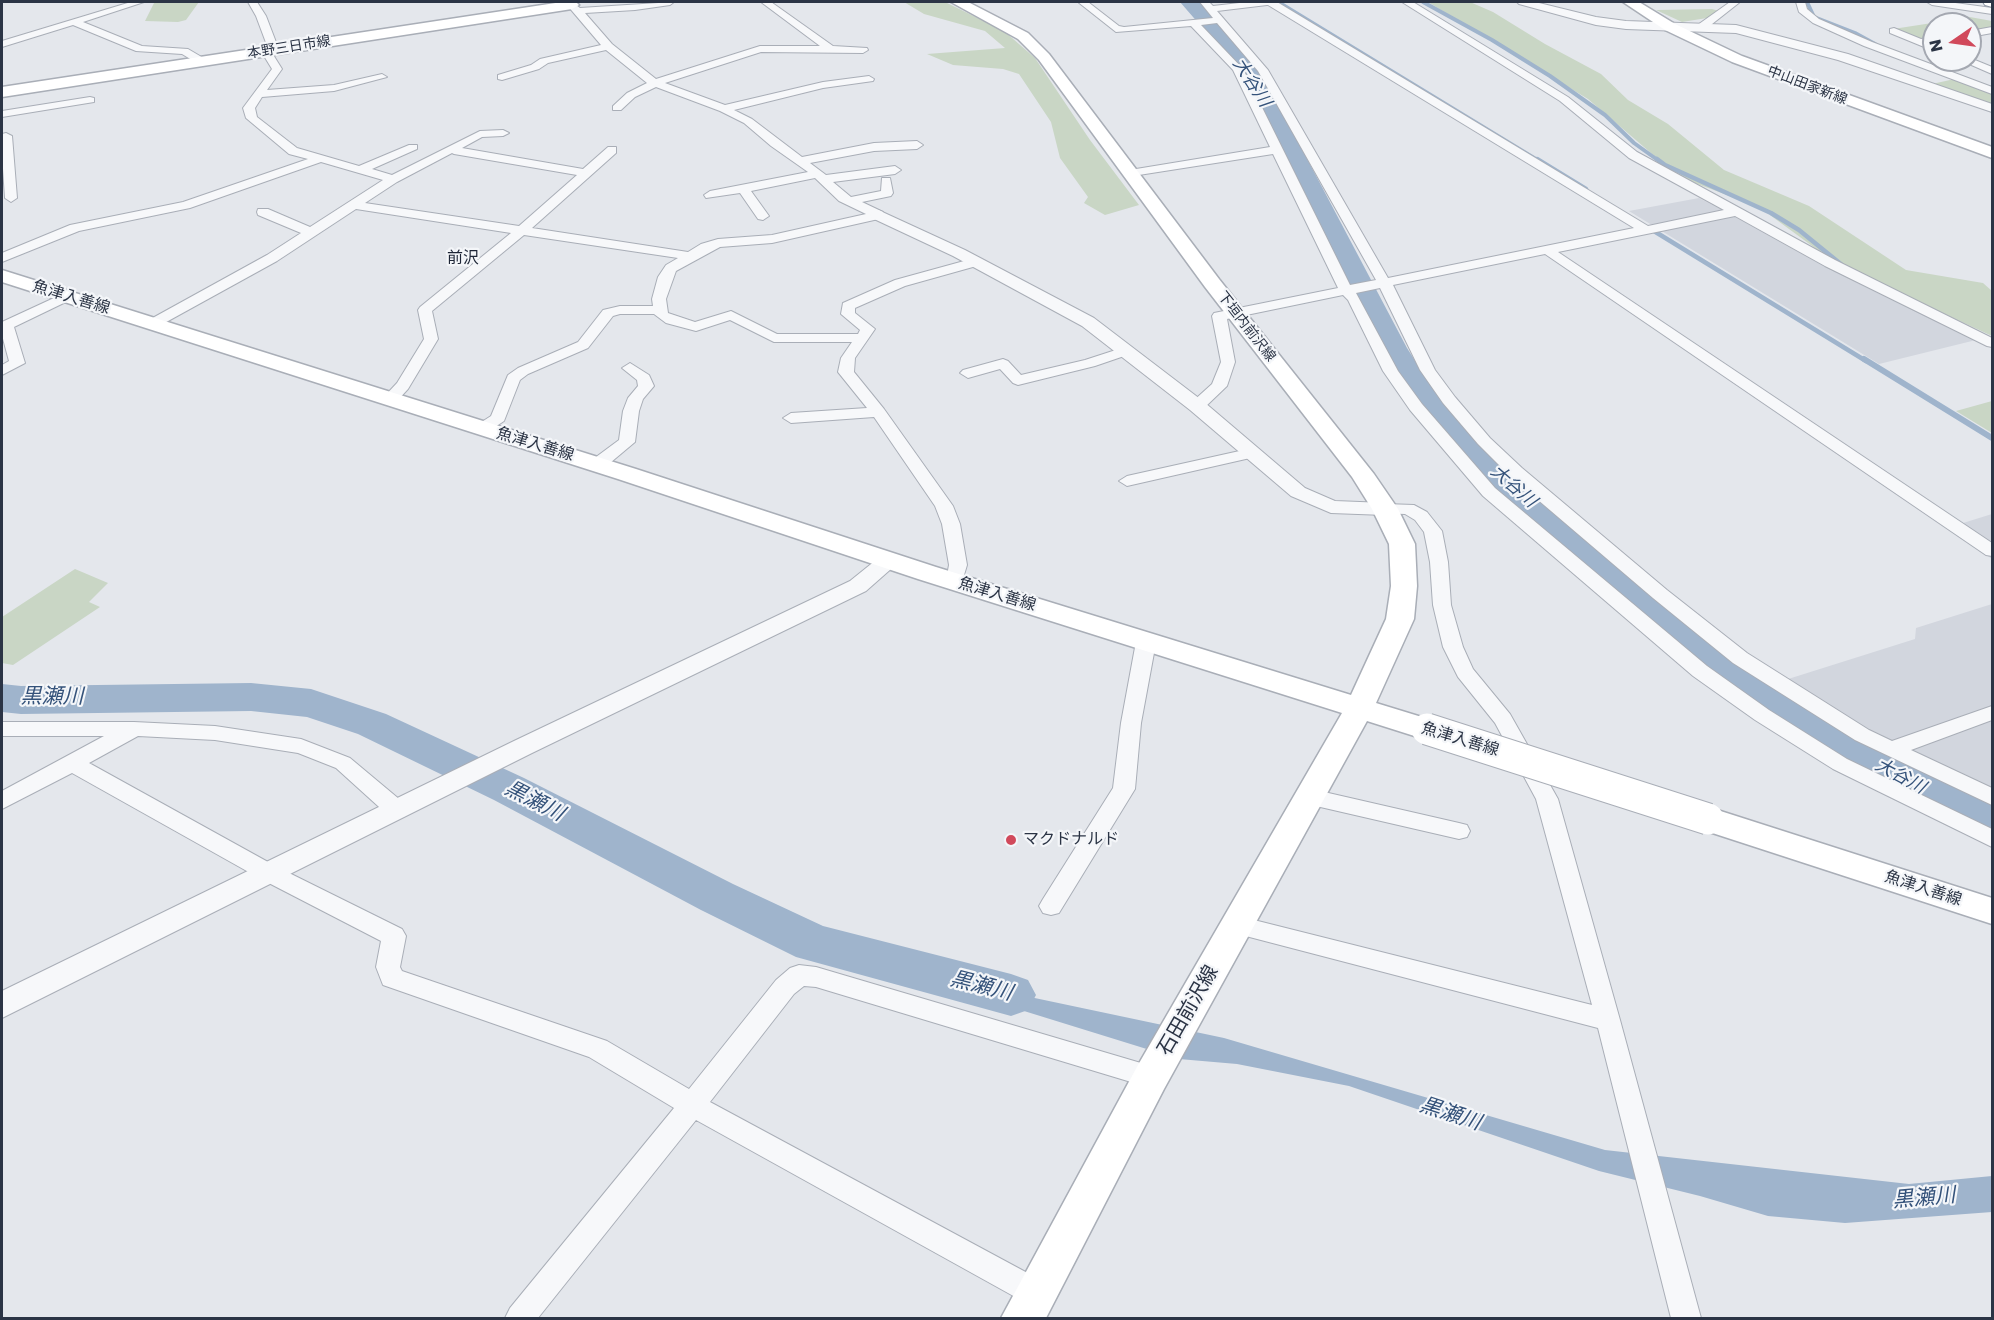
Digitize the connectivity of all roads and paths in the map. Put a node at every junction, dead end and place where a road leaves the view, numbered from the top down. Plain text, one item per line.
1 (139, 2) edge
2 (252, 2) edge
3 (670, 2) edge
4 (765, 2) edge
5 (958, 2) edge
6 (1083, 2) edge
7 (1269, 2) edge
8 (1407, 2) edge
9 (1523, 2) edge
10 (1630, 2) edge
11 (1735, 2) edge
12 (1801, 2) edge
13 (1932, 2) edge
14 (98, 3) dead end
15 (1207, 5) edge
16 (573, 6) edge
17 (120, 8) junction
18 (1992, 11) edge
19 (1220, 20) junction
20 (73, 22) junction
21 (1193, 22) junction
22 (1703, 26) junction
23 (1670, 27) junction
24 (1894, 31) dead end
25 (1920, 42) edge
26 (2, 44) edge
27 (608, 46) junction
28 (831, 49) junction
29 (863, 50) dead end
30 (270, 51) junction
31 (201, 61) junction
32 (382, 77) dead end
33 (502, 77) dead end
34 (869, 79) dead end
35 (655, 83) junction
36 (1992, 91) edge
37 (2, 92) edge
38 (259, 94) junction
39 (90, 100) dead end
40 (616, 108) dead end
41 (1992, 108) edge
42 (724, 109) junction
43 (2, 116) edge
44 (503, 133) dead end
45 (4, 136) edge
46 (917, 145) dead end
47 (413, 147) dead end
48 (454, 150) junction
49 (612, 150) dead end
50 (1276, 150) junction
51 (1992, 153) edge
52 (319, 159) junction
53 (801, 161) junction
54 (360, 170) junction
55 (895, 170) dead end
56 (586, 173) junction
57 (1130, 174) junction
58 (821, 176) junction
59 (393, 179) junction
60 (886, 181) dead end
61 (743, 189) junction
62 (710, 195) dead end
63 (11, 198) dead end
64 (850, 201) junction
65 (354, 205) junction
66 (263, 212) dead end
67 (1735, 212) junction
68 (878, 215) junction
69 (763, 216) dead end
70 (1646, 230) junction
71 (521, 231) junction
72 (312, 232) junction
73 (1547, 250) junction
74 (689, 256) junction
75 (2, 258) edge
76 (975, 262) junction
77 (2, 276) edge
78 (1381, 284) junction
79 (1350, 290) junction
80 (67, 296) junction
81 (660, 310) junction
82 (1235, 312) junction
83 (154, 323) junction
84 (863, 338) junction
85 (1992, 343) edge
86 (1125, 351) junction
87 (630, 368) dead end
88 (2, 371) edge
89 (968, 373) dead end
90 (390, 399) junction
91 (1197, 406) junction
92 (878, 412) junction
93 (791, 418) dead end
94 (483, 428) junction
95 (1252, 453) junction
96 (597, 465) junction
97 (1127, 481) dead end
98 (1385, 509) junction
99 (1992, 551) edge
100 (889, 561) junction
101 (955, 581) junction
102 (1146, 642) junction
103 (1359, 707) junction
104 (1992, 713) edge
105 (2, 729) edge
106 (134, 729) junction
107 (1891, 749) junction
108 (73, 764) junction
109 (1311, 797) junction
110 (1992, 797) edge
111 (2, 801) edge
112 (397, 810) junction
113 (1459, 831) dead end
114 (1992, 839) edge
115 (269, 873) junction
116 (1051, 906) dead end
117 (1992, 911) edge
118 (1238, 925) junction
119 (2, 1005) edge
120 (1608, 1020) junction
121 (1151, 1077) junction
122 (692, 1104) junction
123 (1029, 1306) edge
124 (520, 1318) edge
125 (1686, 1318) edge

1 - 17 street
2 - 30 street
3 - 16 street
4 - 28 street
5 - 57 main road, 下垣内前沢線
6 - 21 street
7 - 15 street
7 - 70 street
8 - 67 street
9 - 23 street
10 - 23 main road, 中山田家新線
11 - 22 street
12 - 36 street
13 - 18 street
14 - 17 street
15 - 19 street
16 - 27 street
16 - 30 main road, 本野三日市線
17 - 20 street
19 - 21 street
19 - 78 street
20 - 26 street
20 - 31 street
21 - 50 street
22 - 23 street
22 - 41 street
23 - 51 main road, 中山田家新線
24 - 25 street
27 - 33 street
27 - 35 street
28 - 29 street
28 - 35 street
30 - 31 main road, 本野三日市線
30 - 38 street
31 - 37 main road, 本野三日市線
32 - 38 street
34 - 42 street
35 - 40 street
35 - 42 street
38 - 52 street
39 - 43 street
42 - 53 street
43 - 45 street
44 - 48 street
45 - 63 street
46 - 53 street
47 - 54 street
48 - 56 street
48 - 59 street
49 - 56 street
50 - 57 street
50 - 79 street
52 - 54 street
52 - 75 street
53 - 58 street
54 - 59 street
55 - 58 street
56 - 71 street
57 - 82 main road, 下垣内前沢線
58 - 61 street
58 - 64 street
59 - 65 street
60 - 64 street
61 - 62 street
61 - 69 street
64 - 68 street
65 - 71 street
65 - 72 street
66 - 72 street
67 - 70 street
67 - 85 street
68 - 74 street
68 - 76 street
70 - 73 street
71 - 74 street
71 - 90 street
72 - 83 street
73 - 78 street
73 - 99 street
74 - 81 street
76 - 84 street
76 - 86 street
77 - 80 main road, 魚津入善線
78 - 79 street
78 - 107 street
79 - 82 street
79 - 114 street
80 - 83 main road, 魚津入善線
80 - 88 street
81 - 84 street
81 - 94 street
82 - 91 street
82 - 98 main road, 下垣内前沢線
83 - 90 main road, 魚津入善線
84 - 92 street
86 - 89 street
86 - 91 street
87 - 96 street
90 - 94 main road, 魚津入善線
91 - 95 street
92 - 93 street
92 - 101 street
94 - 96 main road, 魚津入善線
95 - 97 street
95 - 98 street
96 - 100 main road, 魚津入善線
98 - 103 main road, 下垣内前沢線
98 - 120 street
100 - 101 main road, 魚津入善線
100 - 112 street
101 - 102 main road, 魚津入善線
102 - 103 main road, 魚津入善線
102 - 116 street
103 - 109 main road, 石田前沢線
103 - 117 main road, 魚津入善線, bridge
104 - 107 street
105 - 106 street
106 - 108 street
106 - 112 street
107 - 110 street
108 - 111 street
108 - 115 street
109 - 113 street
109 - 118 main road, 石田前沢線
112 - 115 street
115 - 119 street
115 - 122 street
118 - 120 street
118 - 121 main road, 石田前沢線
120 - 125 street
121 - 122 street
121 - 123 main road, 石田前沢線
122 - 123 street
122 - 124 street

